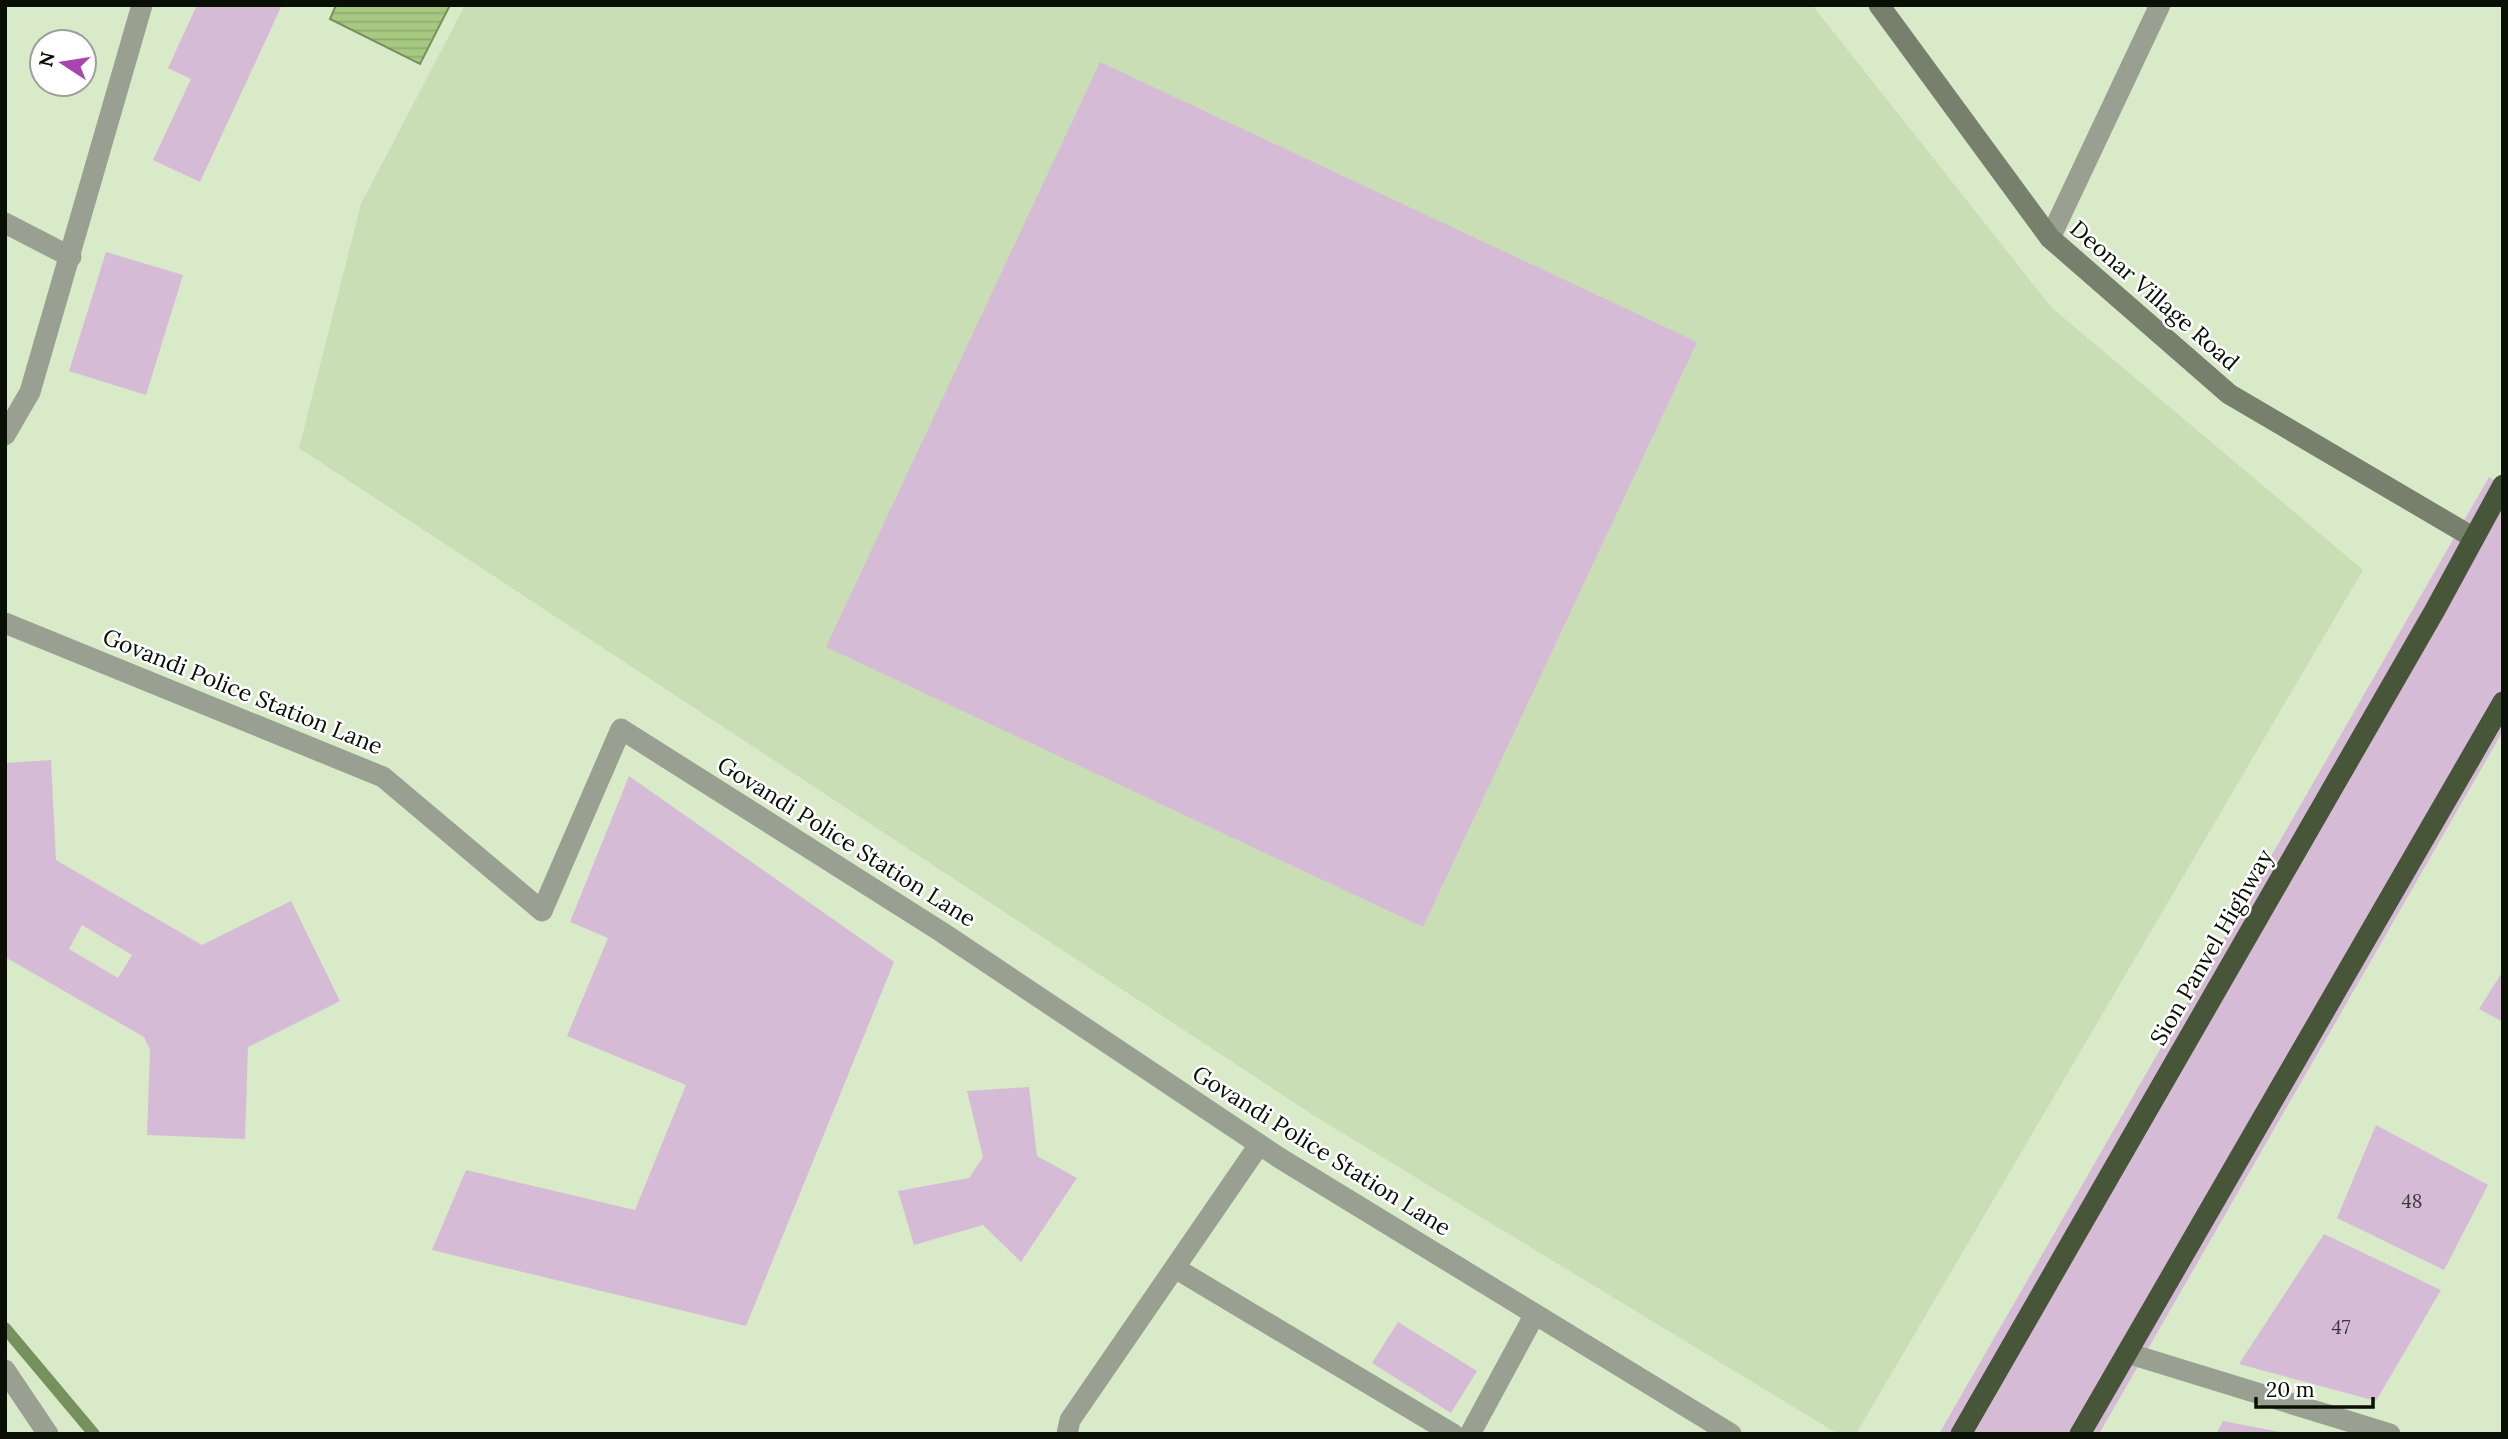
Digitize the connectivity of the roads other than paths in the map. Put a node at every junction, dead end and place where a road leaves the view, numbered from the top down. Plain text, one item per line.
1 (142, 5) edge
2 (1879, 5) edge
3 (2160, 5) edge
4 (5, 223) edge
5 (2050, 238) junction
6 (71, 257) junction
7 (5, 435) edge
8 (2503, 485) edge
9 (2474, 538) junction
10 (5, 623) edge
11 (2503, 702) edge
12 (1259, 1144) junction
13 (1175, 1268) junction
14 (1535, 1314) junction
15 (2127, 1353) junction
16 (5, 1370) edge
17 (48, 1434) edge
18 (1067, 1434) edge
19 (1453, 1434) edge
20 (1470, 1434) edge
21 (1731, 1434) edge
22 (1961, 1434) edge
23 (2080, 1434) edge
24 (2390, 1434) edge

1 - 6 street
2 - 5 main road, Deonar Village Road
3 - 5 street
4 - 6 street
5 - 9 main road, Deonar Village Road
6 - 7 street
8 - 9 highway, Sion Panvel Highway
9 - 22 highway, Sion Panvel Highway
10 - 12 street, Govandi Police Station Lane
11 - 15 highway
12 - 13 street
12 - 14 street, Govandi Police Station Lane
13 - 18 street
13 - 19 street
14 - 20 street
14 - 21 street, Govandi Police Station Lane
15 - 23 highway
15 - 24 street
16 - 17 street

